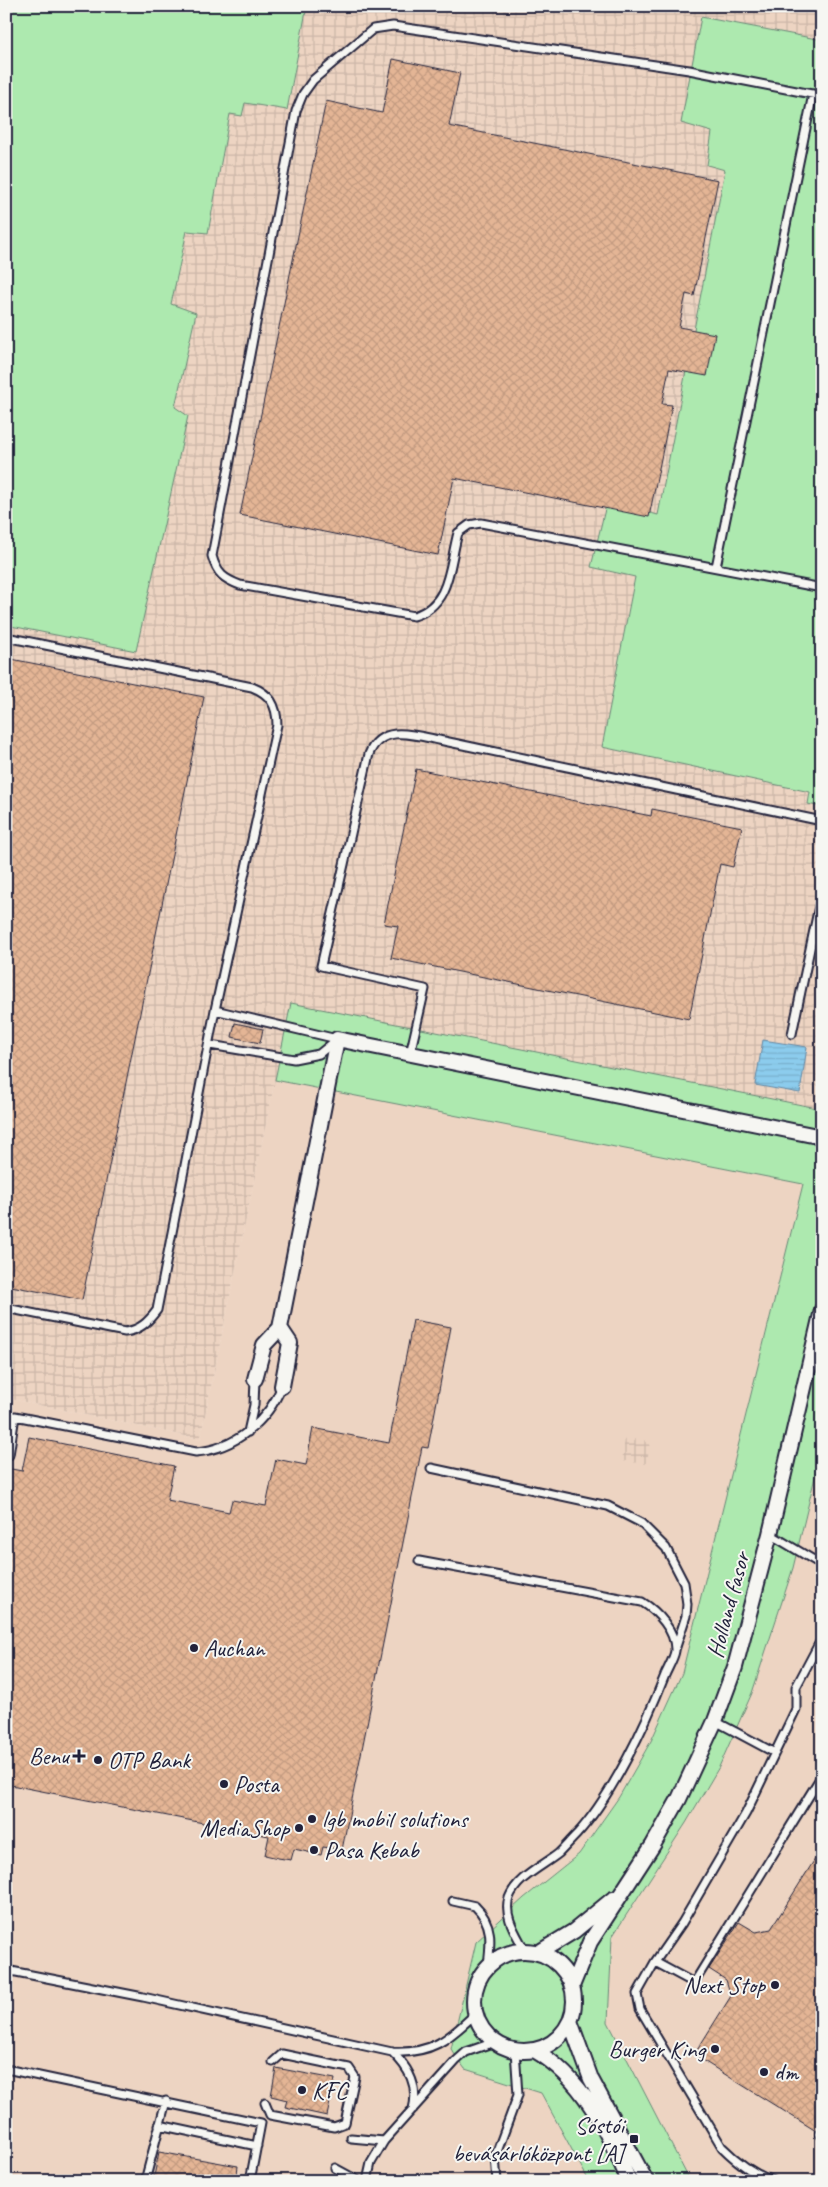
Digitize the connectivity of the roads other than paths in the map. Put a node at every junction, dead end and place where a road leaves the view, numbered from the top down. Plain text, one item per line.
1 (813, 94) junction
2 (822, 96) edge
3 (716, 567) junction
4 (822, 588) edge
5 (6, 638) edge
6 (822, 822) edge
7 (822, 892) edge
8 (215, 1010) junction
9 (792, 1034) dead end
10 (337, 1039) junction
11 (210, 1045) junction
12 (410, 1054) junction
13 (822, 1137) edge
14 (6, 1308) edge
15 (822, 1310) edge
16 (280, 1328) junction
17 (256, 1379) joint
18 (282, 1386) joint
19 (248, 1432) junction
20 (9, 1455) dead end
21 (431, 1468) dead end
22 (770, 1534) junction
23 (419, 1561) dead end
24 (822, 1565) edge
25 (822, 1638) edge
26 (675, 1650) junction
27 (715, 1721) junction
28 (775, 1753) junction
29 (822, 1775) edge
30 (624, 1891) junction
31 (453, 1901) dead end
32 (531, 1952) junction
33 (655, 1962) junction
34 (488, 1965) junction
35 (6, 1970) edge
36 (572, 1986) junction
37 (475, 2014) junction
38 (570, 2021) junction
39 (495, 2042) junction
40 (516, 2050) junction
41 (534, 2050) junction
42 (392, 2052) junction
43 (274, 2062) dead end
44 (6, 2069) edge
45 (166, 2101) junction
46 (265, 2103) dead end
47 (412, 2112) junction
48 (159, 2125) junction
49 (351, 2138) dead end
50 (384, 2142) junction
51 (256, 2146) junction
52 (335, 2168) dead end
53 (145, 2181) edge
54 (250, 2181) edge
55 (359, 2181) edge
56 (367, 2181) edge
57 (497, 2181) edge
58 (629, 2181) edge
59 (646, 2181) edge
60 (774, 2181) edge

1 - 2 lane
1 - 3 lane
1 - 3 lane
3 - 4 lane
5 - 8 lane
6 - 12 lane
7 - 9 lane
8 - 10 lane
8 - 11 lane
10 - 11 lane
10 - 12 street
10 - 16 street
11 - 14 lane
12 - 13 street
15 - 22 street, Holland fasor
16 - 17 street
16 - 18 street
17 - 19 lane
18 - 19 lane
19 - 20 lane
21 - 26 lane
22 - 24 lane
22 - 27 street, Holland fasor
23 - 26 lane
25 - 28 lane
26 - 32 lane
27 - 28 lane
27 - 30 street, Holland fasor
28 - 33 lane
29 - 33 lane
30 - 32 street, Holland fasor
30 - 36 street, Holland fasor
31 - 34 lane
32 - 34 street
32 - 36 street
33 - 60 lane
34 - 37 street
35 - 42 lane
36 - 38 street
37 - 39 street
37 - 42 lane
38 - 41 street
38 - 59 street
39 - 40 street
39 - 47 lane
40 - 41 street
40 - 57 lane
41 - 58 street
42 - 47 lane
43 - 46 lane
44 - 45 lane
45 - 48 lane
45 - 51 lane
47 - 50 lane
48 - 51 lane
48 - 53 lane
49 - 50 lane
50 - 56 lane
51 - 54 lane
52 - 55 lane

